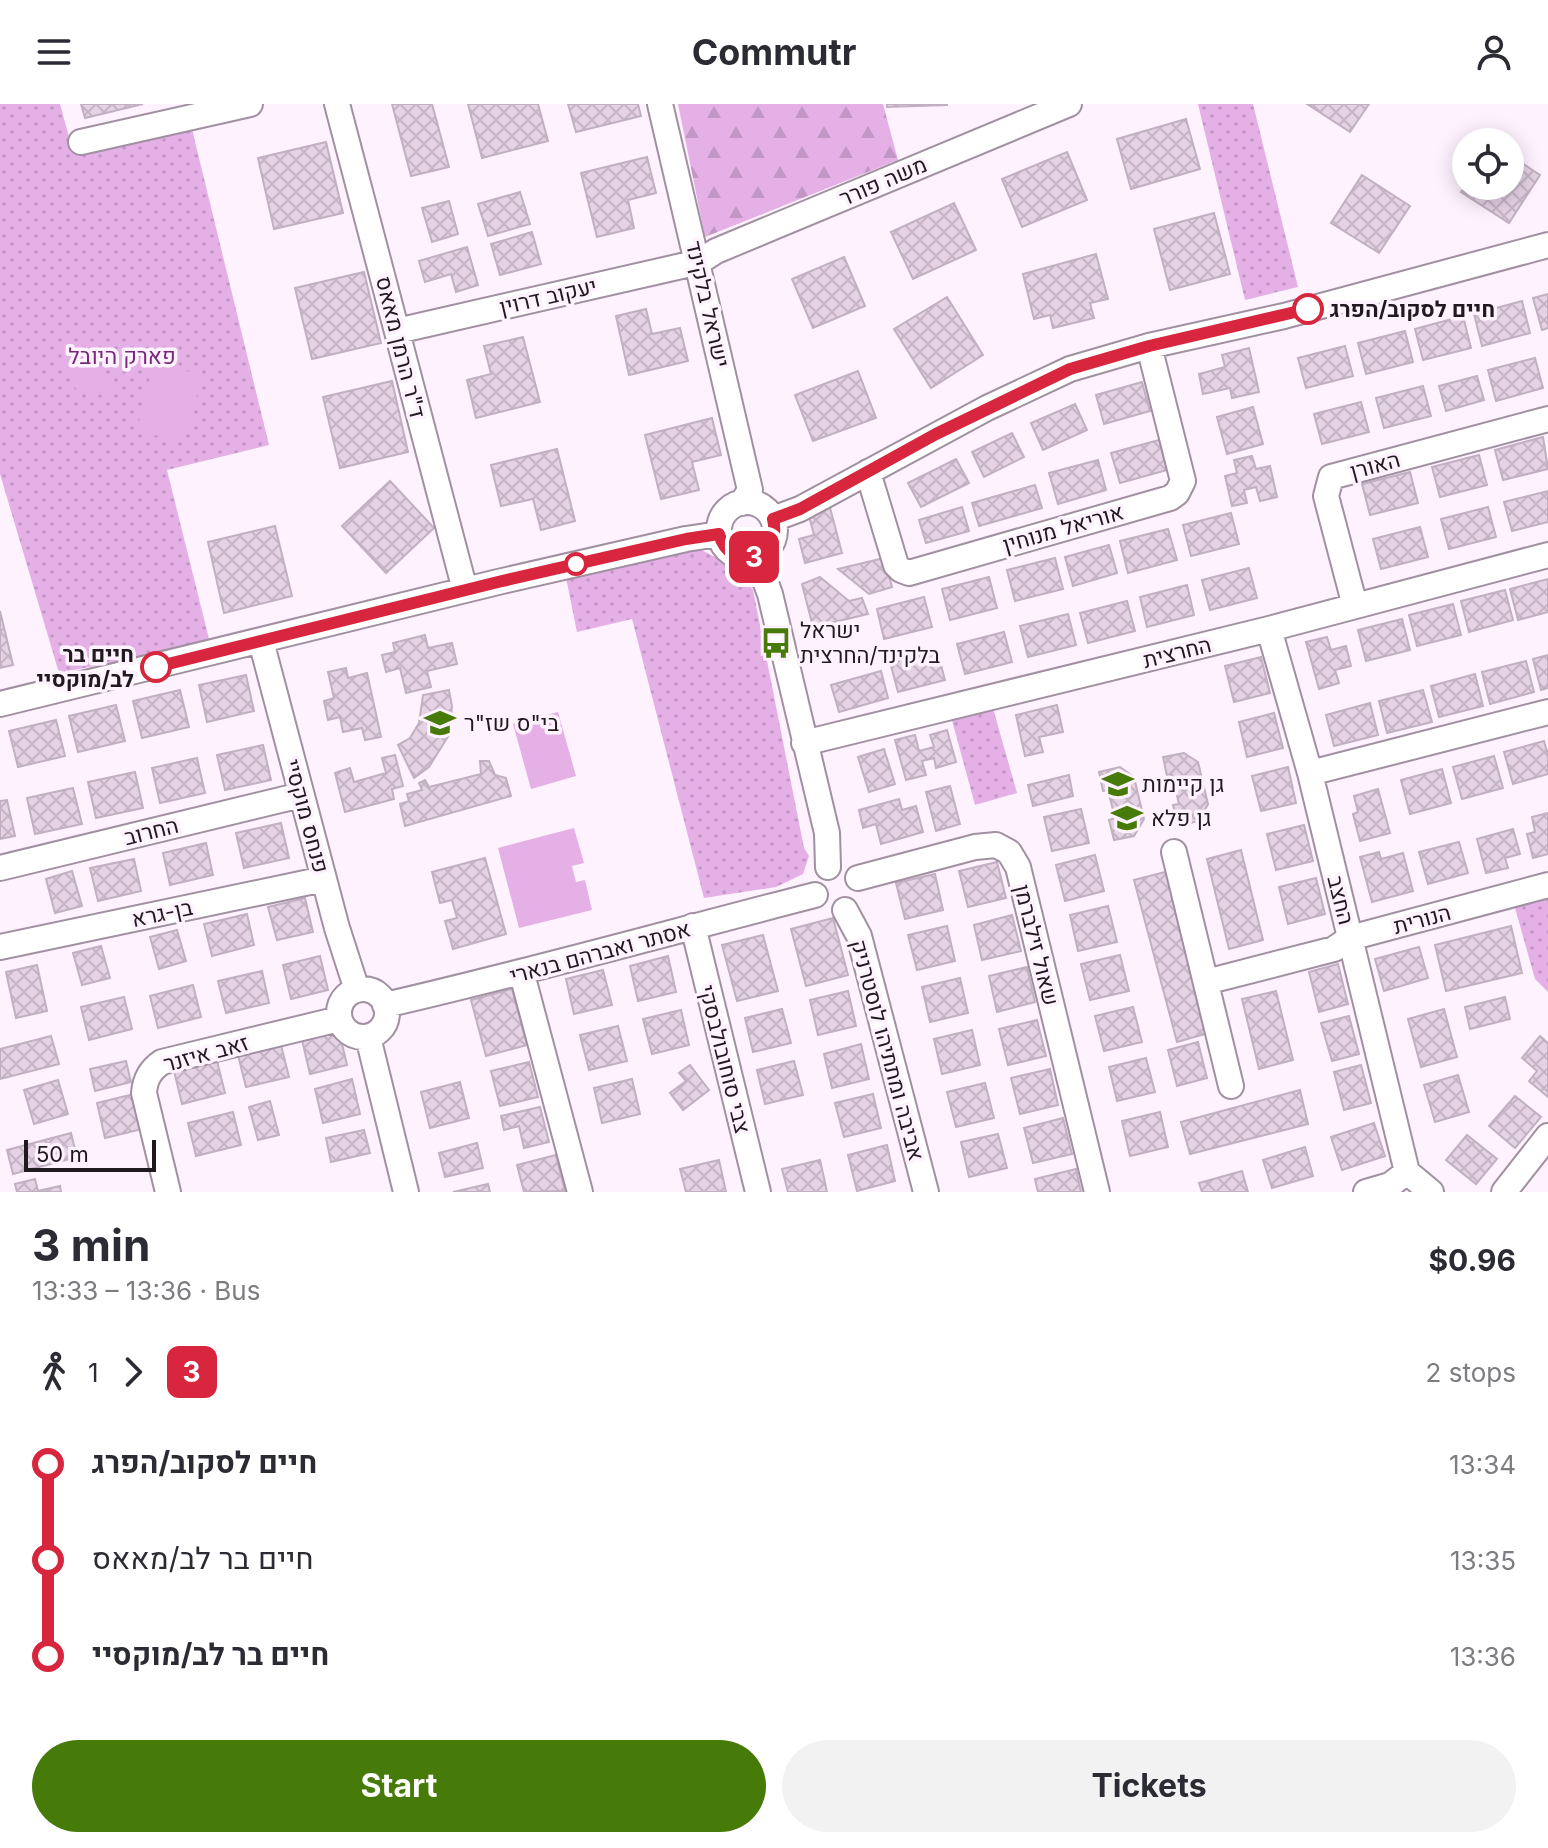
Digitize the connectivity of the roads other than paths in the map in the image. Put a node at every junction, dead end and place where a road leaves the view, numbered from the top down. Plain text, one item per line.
1 (250, 104) edge
2 (337, 104) edge
3 (660, 104) edge
4 (1069, 104) edge
5 (81, 142) dead end
6 (1548, 245) edge
7 (699, 262) junction
8 (397, 331) junction
9 (1149, 346) junction
10 (1548, 419) edge
11 (868, 472) junction
12 (742, 503) junction
13 (773, 519) junction
14 (719, 534) junction
15 (1548, 555) edge
16 (756, 557) junction
17 (465, 590) junction
18 (1355, 606) junction
19 (1269, 629) junction
20 (261, 641) junction
21 (0, 704) edge
22 (1548, 712) edge
23 (804, 743) junction
24 (1310, 773) junction
25 (301, 795) junction
26 (1174, 852) dead end
27 (828, 867) junction
28 (0, 868) edge
29 (858, 878) junction
30 (324, 879) junction
31 (1548, 885) edge
32 (815, 895) junction
33 (845, 910) junction
34 (693, 926) junction
35 (1350, 938) junction
36 (0, 947) edge
37 (522, 974) junction
38 (1206, 982) junction
39 (357, 990) junction
40 (385, 1005) junction
41 (339, 1019) junction
42 (368, 1037) junction
43 (1231, 1086) dead end
44 (1548, 1136) edge
45 (1407, 1172) junction
46 (168, 1192) edge
47 (406, 1192) edge
48 (580, 1192) edge
49 (758, 1192) edge
50 (926, 1192) edge
51 (1097, 1192) edge
52 (1366, 1192) edge
53 (1431, 1192) edge
54 (1504, 1192) edge

1 - 5 street
2 - 8 street, ד"ר הרמן מאאס
3 - 7 street, ישראל בלקינד
4 - 7 street, משה פורר
6 - 9 street
7 - 8 street, יעקוב דרוין
7 - 12 street, ישראל בלקינד
8 - 17 street, ד"ר הרמן מאאס
9 - 11 street
9 - 11 street, אוריאל מנוחין
10 - 18 street, האורן
11 - 13 street
12 - 13 street
12 - 14 street
13 - 16 street
14 - 16 street
14 - 17 street
15 - 18 street, החרצית
16 - 23 street
17 - 20 street
18 - 19 street, החרצית
19 - 23 street, החרצית
19 - 24 street, החצב
20 - 21 street
20 - 25 street, פנחס מוקסיי
22 - 24 street
23 - 27 street
24 - 35 street, החצב
25 - 28 street, החרוב
25 - 30 street, פנחס מוקסיי
26 - 38 street
27 - 29 street
27 - 32 street
29 - 33 street
29 - 51 street, שאול זילברמן
30 - 36 street, בן-גרא
30 - 39 street, פנחס מוקסיי
31 - 35 street, הנורית
32 - 33 street
32 - 34 street, אסתר ואברהם בנארי
33 - 50 street, אביבה ומתתיהו לוסטרניק
34 - 37 street, אסתר ואברהם בנארי
34 - 49 street, צבי סוחובולבסקי
35 - 38 street, הנורית
35 - 45 street, החצב
37 - 40 street, אסתר ואברהם בנארי
37 - 48 street
38 - 43 street
39 - 40 street
39 - 41 street
40 - 42 street
41 - 42 street
41 - 46 street, זאב איזנר
42 - 47 street
44 - 54 street
45 - 52 street
45 - 53 street

